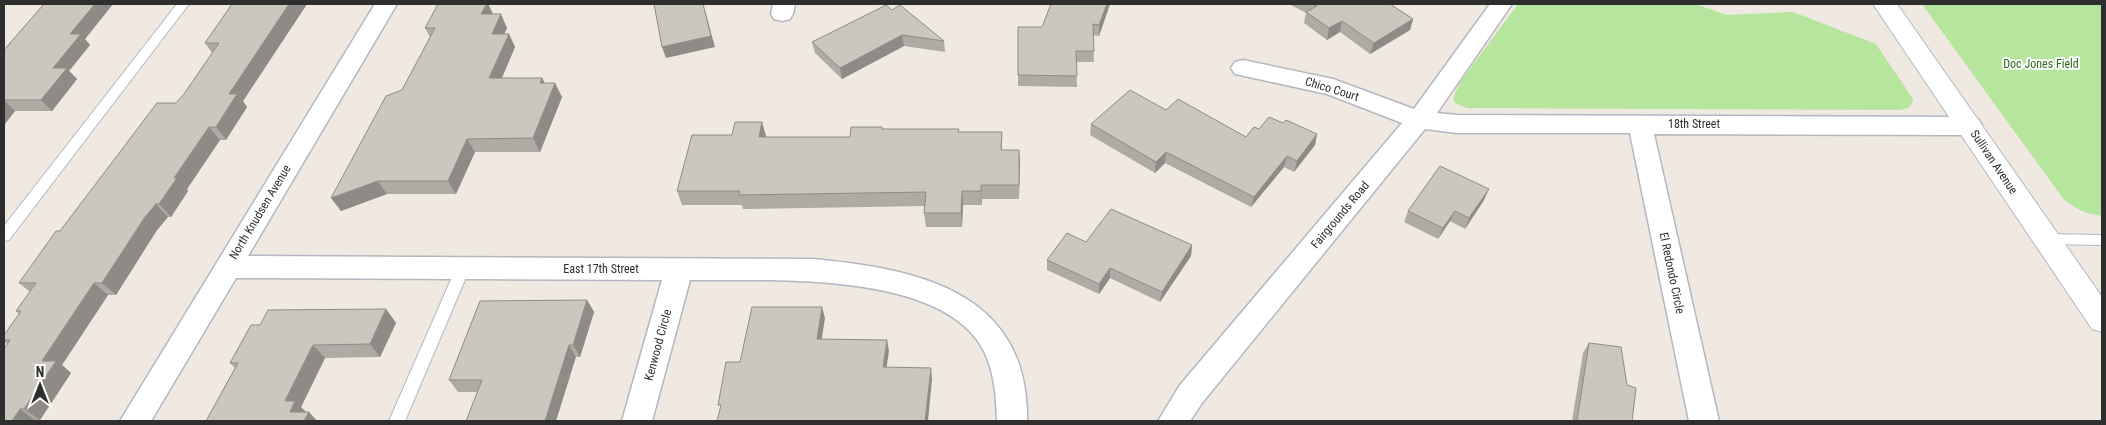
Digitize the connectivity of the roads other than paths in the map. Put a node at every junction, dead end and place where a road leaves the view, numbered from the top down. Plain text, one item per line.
1 (183, 4) edge
2 (386, 4) edge
3 (1501, 4) edge
4 (1884, 4) edge
5 (1243, 68) dead end
6 (1418, 120) junction
7 (1640, 124) junction
8 (1970, 126) junction
9 (4, 236) edge
10 (2046, 239) junction
11 (2102, 240) edge
12 (228, 266) junction
13 (463, 268) junction
14 (679, 269) junction
15 (2102, 320) edge
16 (135, 421) edge
17 (397, 421) edge
18 (637, 421) edge
19 (1012, 421) edge
20 (1173, 421) edge
21 (1704, 421) edge

1 - 9 lane
2 - 12 street, North Knudsen Avenue
3 - 6 street, Fairgrounds Road
4 - 8 main road, Sullivan Avenue
5 - 6 street, Chico Court
6 - 7 street, 18th Street
6 - 20 street, Fairgrounds Road
7 - 8 street, 18th Street
7 - 21 street, El Redondo Circle
8 - 10 main road, Sullivan Avenue
10 - 11 lane
10 - 15 main road, Sullivan Avenue
12 - 13 street, East 17th Street
12 - 16 street, North Knudsen Avenue
13 - 14 street, East 17th Street
13 - 17 lane
14 - 18 street, Kenwood Circle
14 - 19 street, East 17th Street

